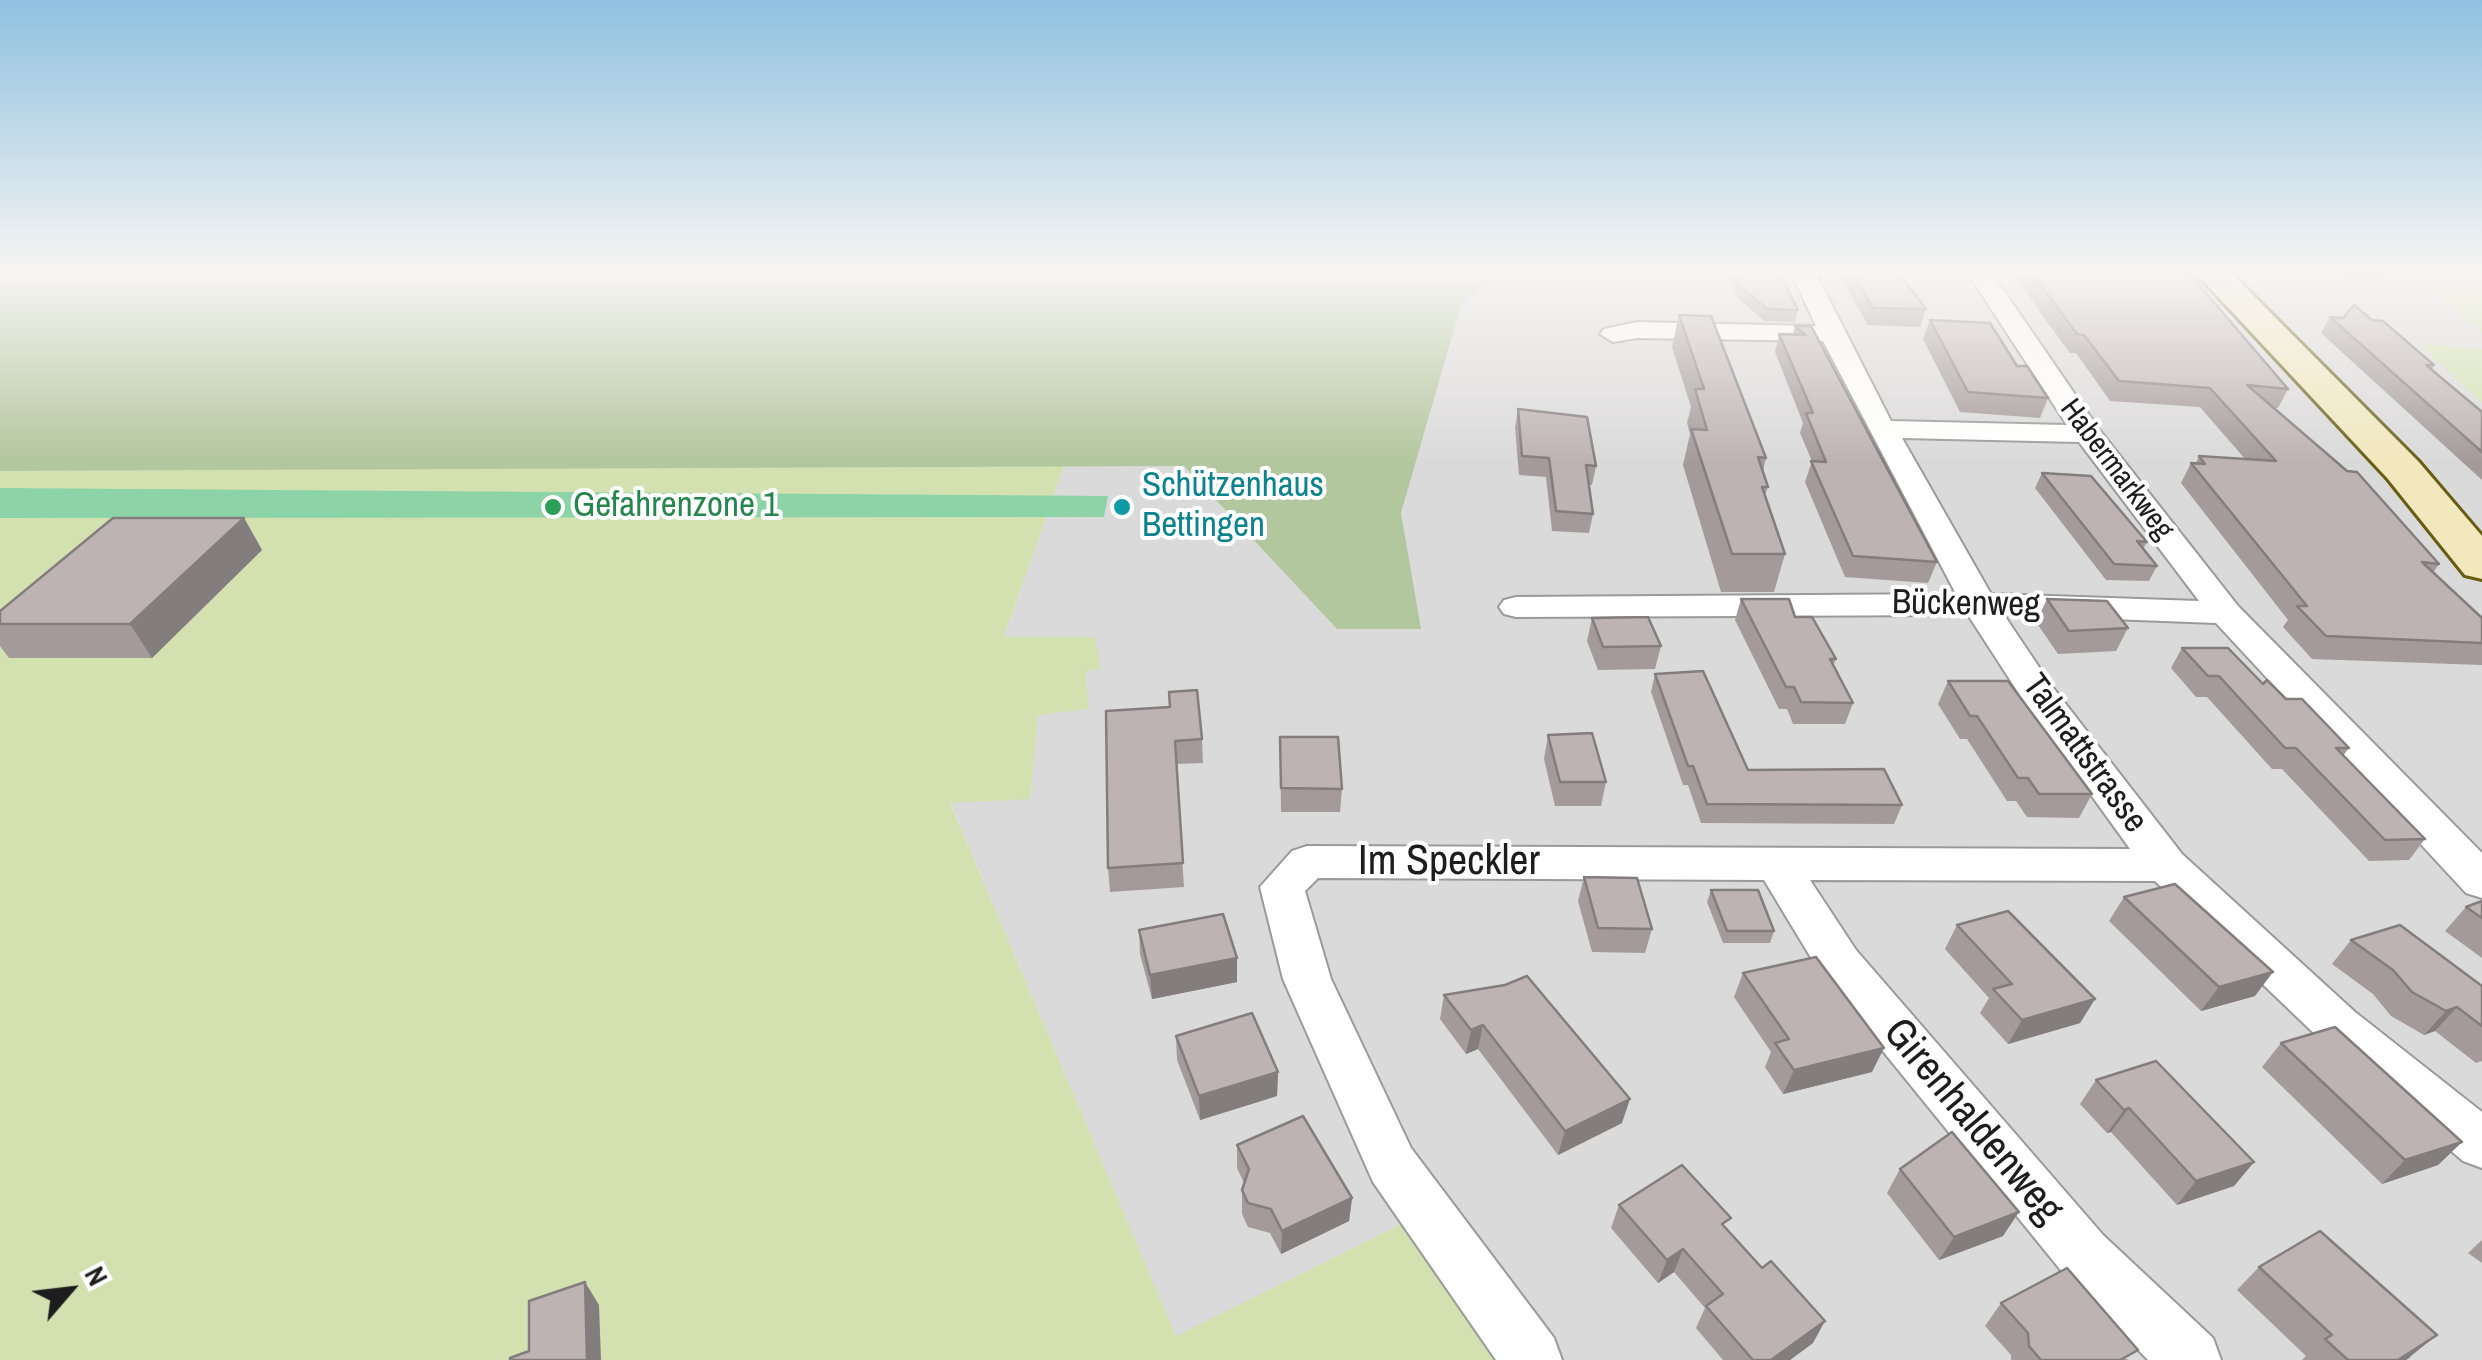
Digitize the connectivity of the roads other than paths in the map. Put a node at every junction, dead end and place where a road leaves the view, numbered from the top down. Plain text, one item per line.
1 (1833, 335) edge
2 (2022, 335) edge
3 (2273, 335) edge
4 (1882, 430) junction
5 (2088, 434) junction
6 (2482, 565) edge
7 (1979, 604) junction
8 (1516, 607) dead end
9 (2226, 613) junction
10 (1777, 864) junction
11 (2166, 865) junction
12 (2482, 880) edge
13 (2482, 1144) edge
14 (1532, 1360) edge
15 (2191, 1360) edge

1 - 4 street, Talmattstrasse
2 - 5 street, Habermarkweg
3 - 6 street
4 - 5 street
4 - 7 street, Talmattstrasse
5 - 9 street, Habermarkweg
7 - 8 street, Bückenweg
7 - 9 street, Bückenweg
7 - 11 street, Talmattstrasse
9 - 12 street
10 - 11 street, Im Speckler
10 - 14 street, Im Speckler
10 - 15 street, Girenhaldenweg
11 - 13 street, Talmattstrasse

